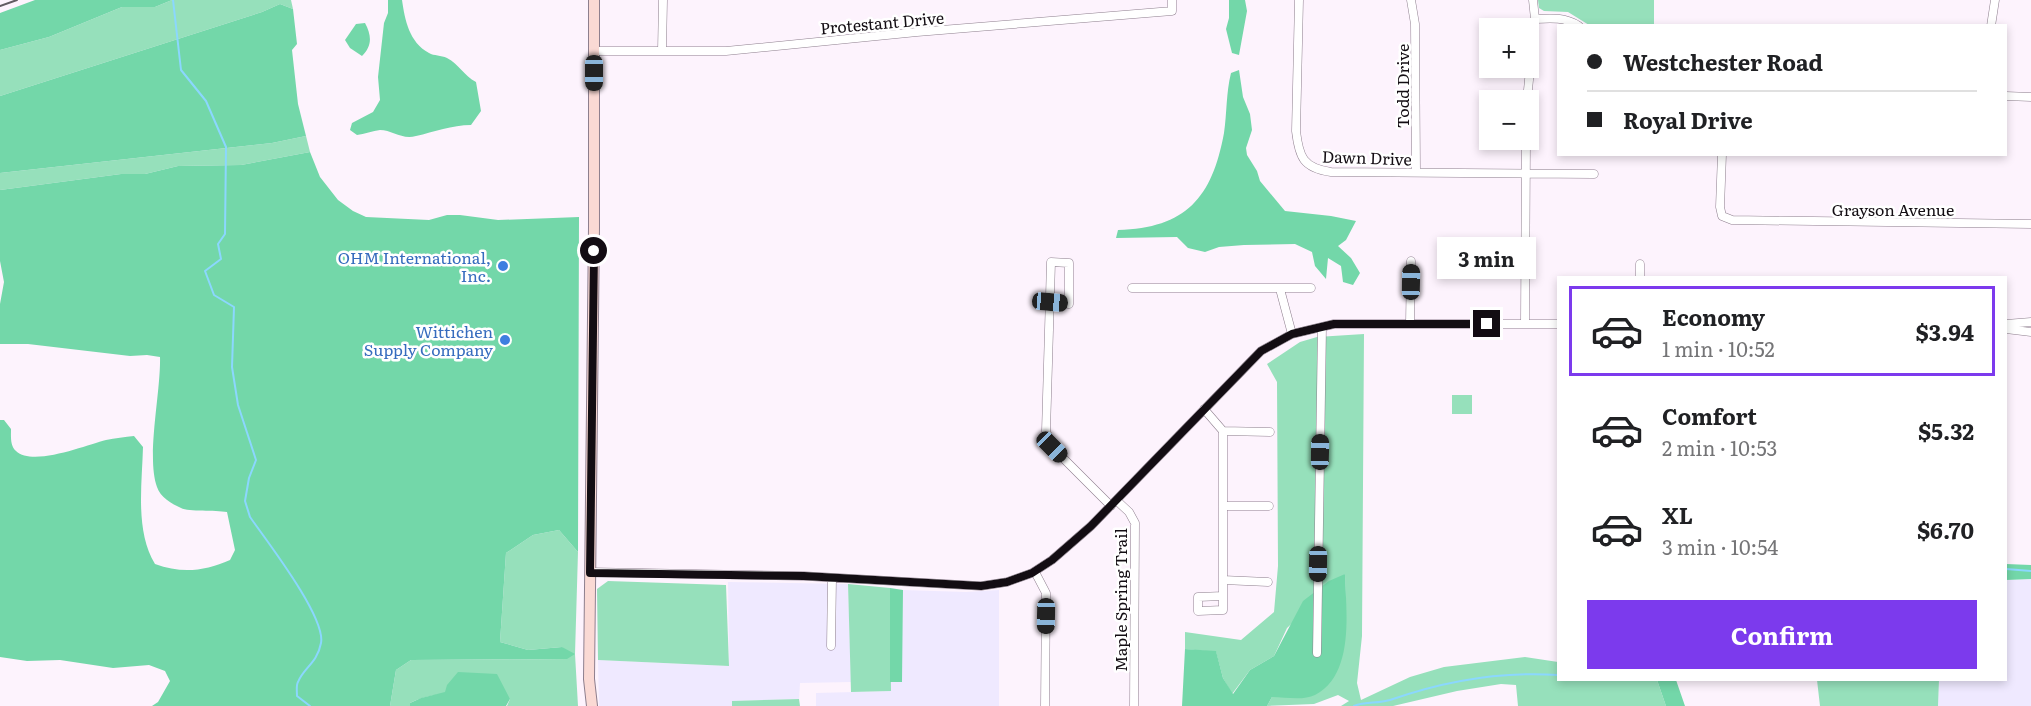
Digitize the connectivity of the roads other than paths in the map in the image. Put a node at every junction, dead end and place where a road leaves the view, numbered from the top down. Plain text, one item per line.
1 (594, 0) edge
2 (663, 0) edge
3 (1172, 0) edge
4 (1299, 0) edge
5 (1411, 0) edge
6 (1533, 0) edge
7 (1995, 0) edge
8 (1535, 18) edge
9 (1539, 18) edge
10 (1576, 24) edge
11 (1991, 24) edge
12 (594, 51) junction
13 (662, 51) junction
14 (2007, 96) edge
15 (2031, 97) edge
16 (1526, 150) edge
17 (1722, 156) edge
18 (1416, 172) junction
19 (1526, 174) junction
20 (1594, 174) dead end
21 (2031, 224) edge
22 (1411, 261) dead end
23 (1640, 264) dead end
24 (1640, 276) edge
25 (1132, 288) dead end
26 (1311, 288) dead end
27 (1280, 289) junction
28 (1050, 302) junction
29 (2031, 322) edge
30 (1525, 323) junction
31 (1410, 324) junction
32 (1557, 324) edge
33 (2007, 324) edge
34 (1322, 327) junction
35 (2007, 329) edge
36 (2031, 332) edge
37 (1292, 334) junction
38 (1204, 409) junction
39 (1223, 431) junction
40 (1270, 432) dead end
41 (1114, 503) junction
42 (1223, 506) junction
43 (1269, 506) dead end
44 (1035, 572) junction
45 (590, 573) junction
46 (832, 578) junction
47 (1223, 580) junction
48 (1268, 582) dead end
49 (1223, 596) dead end
50 (831, 646) dead end
51 (1317, 653) dead end
52 (592, 706) edge
53 (1045, 706) edge
54 (1134, 706) edge

1 - 12 street
2 - 13 street
3 - 13 street, Protestant Drive
4 - 18 street, Dawn Drive
5 - 18 street, Todd Drive
6 - 8 street
7 - 11 street
9 - 10 street
12 - 13 street, Protestant Drive
12 - 45 street
14 - 15 street
16 - 19 street
17 - 21 street, Grayson Avenue
18 - 19 street, Dawn Drive
19 - 20 street, Dawn Drive
19 - 30 street
22 - 31 street
23 - 24 street
25 - 27 street
26 - 27 street
27 - 37 street
28 - 28 street, Maple Spring Trail
28 - 41 street, Maple Spring Trail
29 - 33 street
30 - 31 street
30 - 32 street
31 - 34 street
34 - 37 street
34 - 51 street
35 - 36 street
37 - 38 street
38 - 39 street
38 - 41 street
39 - 40 street
39 - 42 street
41 - 44 street
41 - 54 street, Maple Spring Trail
42 - 43 street
42 - 47 street
44 - 46 street
44 - 53 street
45 - 46 street
45 - 52 street
46 - 50 street
47 - 48 street
47 - 49 street

